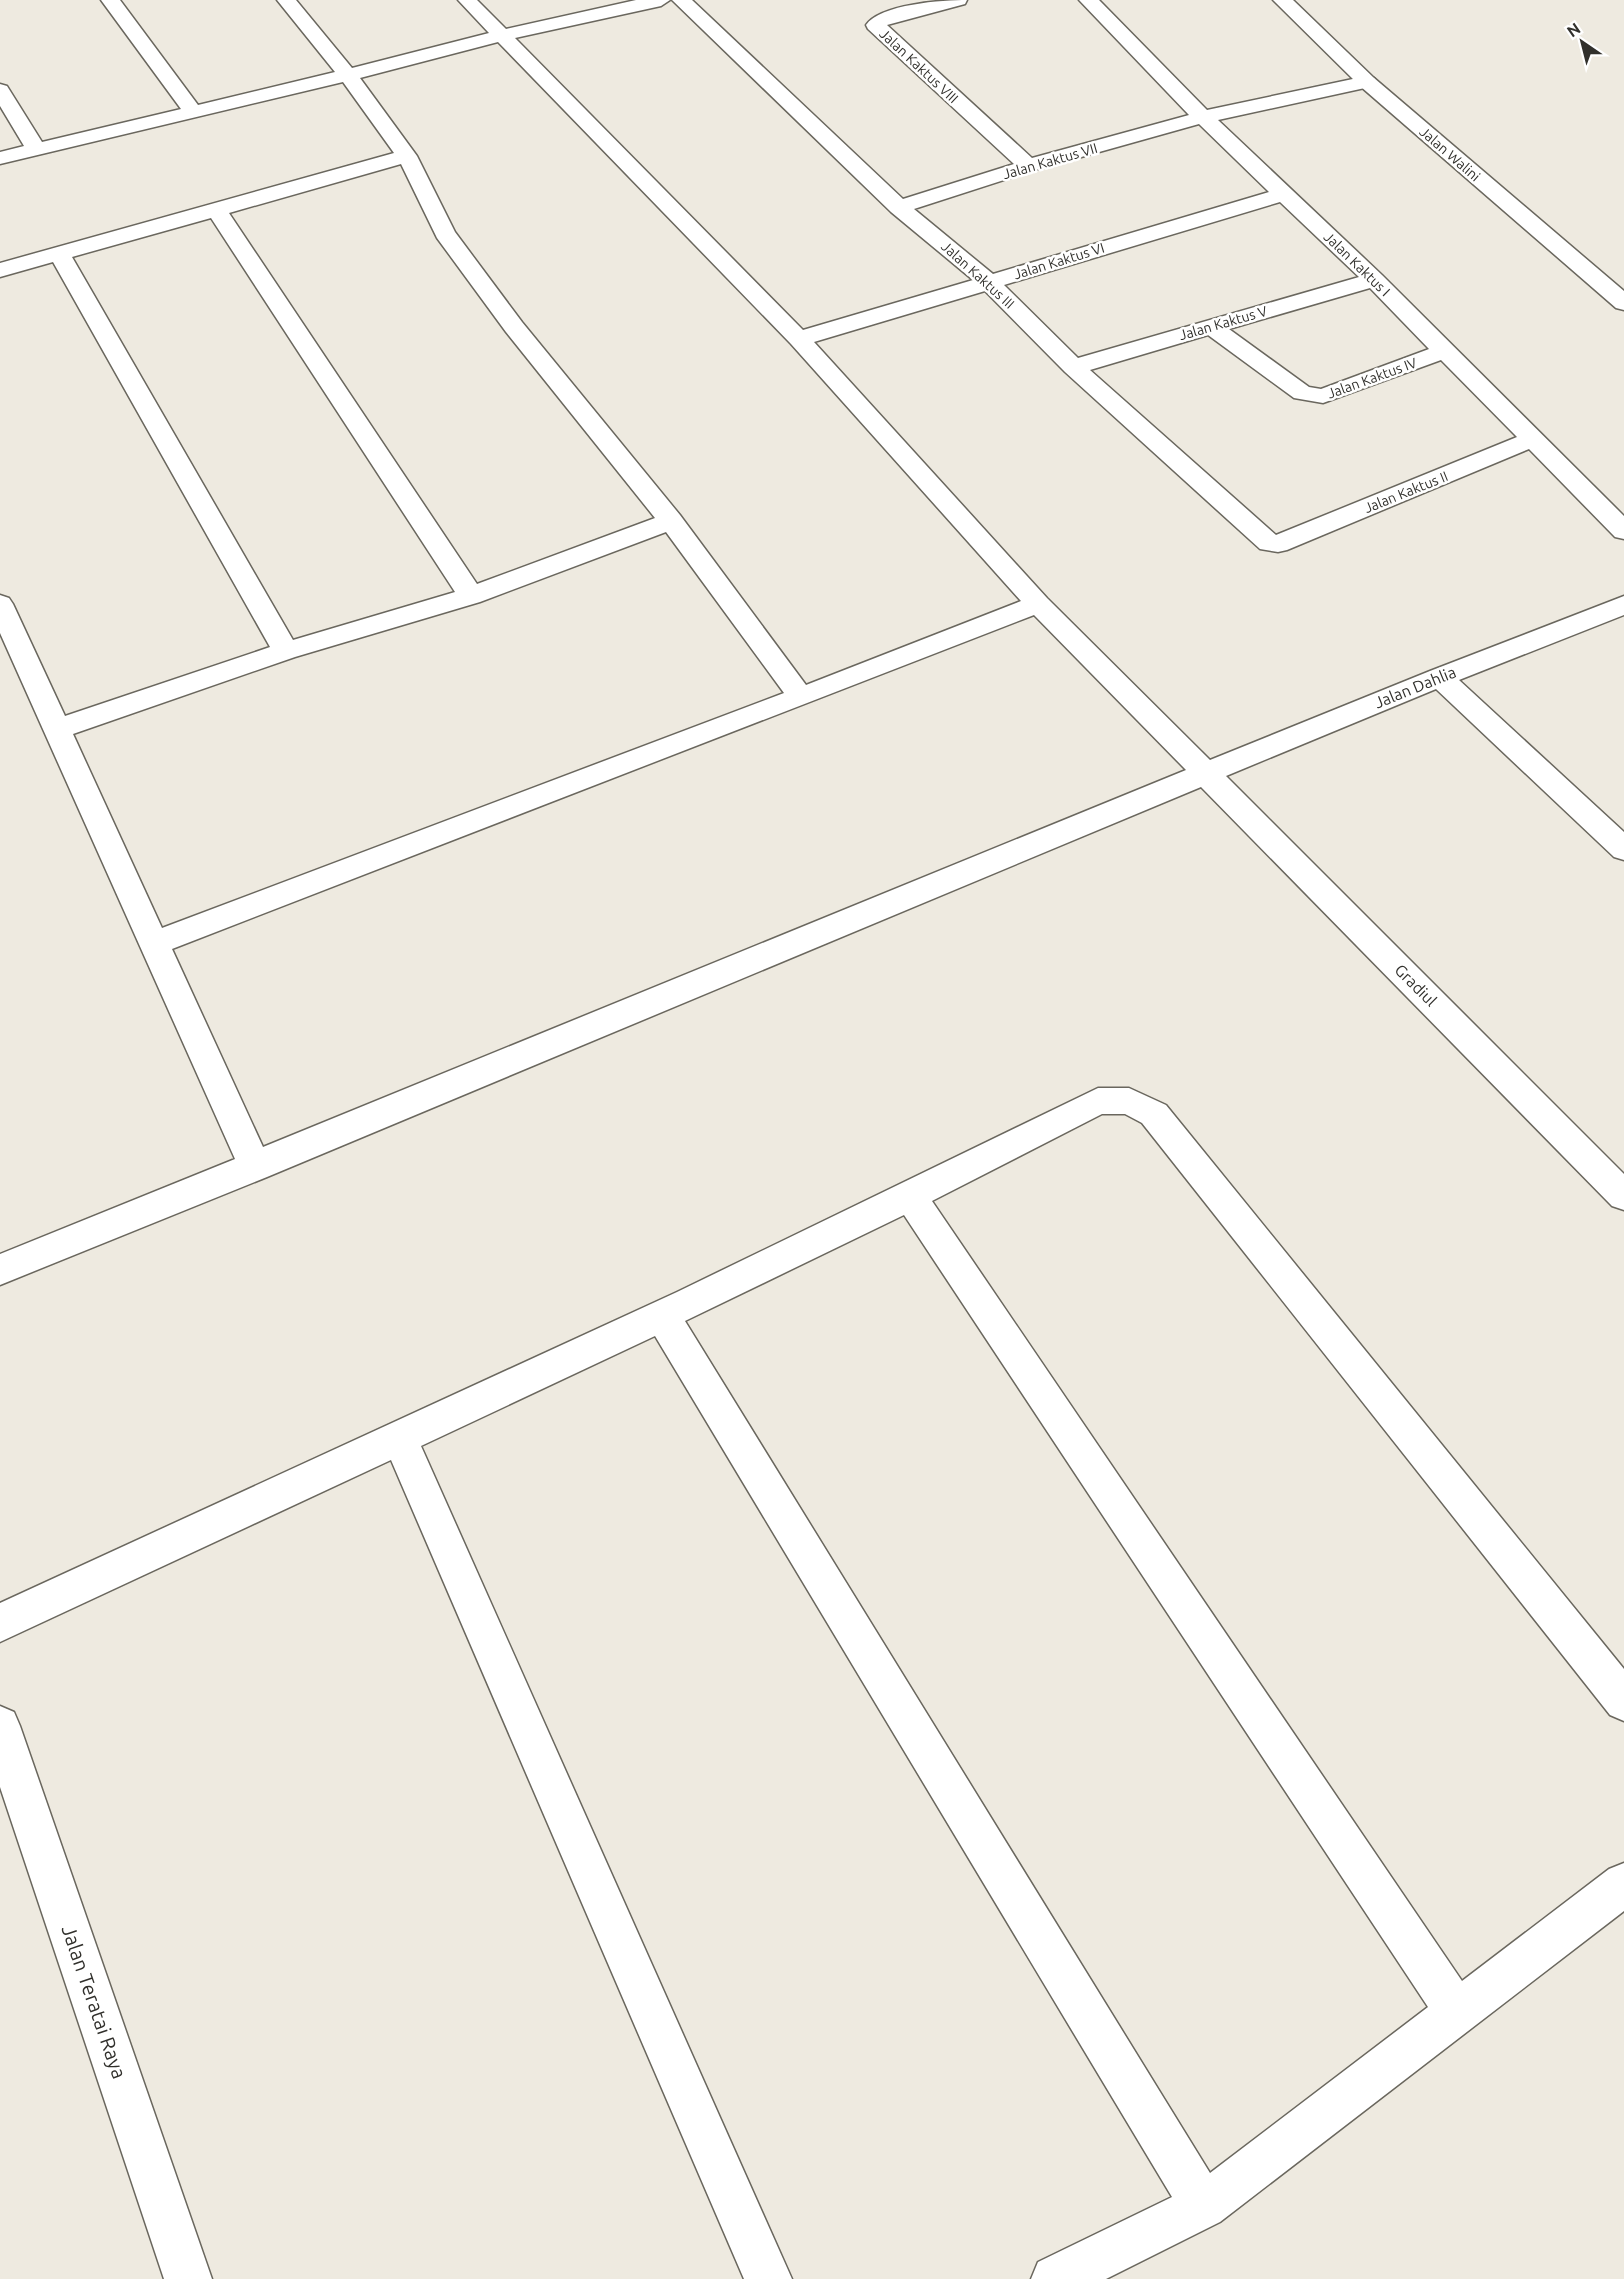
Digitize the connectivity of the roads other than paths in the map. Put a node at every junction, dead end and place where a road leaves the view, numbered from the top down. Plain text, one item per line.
1 (110, 0) edge
2 (286, 0) edge
3 (467, 0) edge
4 (661, 0) edge
5 (681, 0) edge
6 (958, 0) edge
7 (1088, 0) edge
8 (1281, 0) edge
9 (500, 36) junction
10 (348, 75) junction
11 (1367, 82) junction
12 (0, 90) edge
13 (194, 113) junction
14 (1203, 117) junction
15 (36, 149) junction
16 (407, 156) junction
17 (0, 158) edge
18 (1028, 166) junction
19 (1284, 194) junction
20 (899, 207) junction
21 (217, 211) junction
22 (59, 254) junction
23 (0, 270) edge
24 (1374, 280) junction
25 (988, 282) junction
26 (1624, 303) edge
27 (1212, 327) junction
28 (799, 339) junction
29 (1445, 351) junction
30 (1073, 367) junction
31 (1533, 440) junction
32 (671, 521) junction
33 (1624, 531) edge
34 (1278, 544) joint
35 (471, 596) junction
36 (0, 604) edge
37 (1038, 604) junction
38 (1624, 605) edge
39 (286, 651) junction
40 (1440, 677) junction
41 (801, 697) junction
42 (59, 728) junction
43 (1208, 774) junction
44 (1624, 849) edge
45 (153, 944) junction
46 (255, 1167) junction
47 (1624, 1196) edge
48 (911, 1198) junction
49 (0, 1270) edge
50 (663, 1317) junction
51 (399, 1437) junction
52 (0, 1623) edge
53 (1624, 1701) edge
54 (0, 1726) edge
55 (1624, 1884) edge
56 (1457, 2012) junction
57 (1204, 2206) junction
58 (188, 2279) edge
59 (768, 2279) edge
60 (1055, 2279) edge

1 - 13 street
2 - 10 street
3 - 9 street, Gradiul
4 - 9 street
5 - 20 street, Jalan Kaktus III
6 - 18 street, Jalan Kaktus VIII
7 - 14 street, Jalan Kaktus I
8 - 11 street, Jalan Walini
9 - 10 street
9 - 28 street, Gradiul
10 - 13 street
10 - 16 street
11 - 14 street, Jalan Kaktus VII
11 - 26 street, Jalan Walini
12 - 15 street
13 - 15 street
14 - 18 street, Jalan Kaktus VII
14 - 19 street, Jalan Kaktus I
15 - 17 street
16 - 21 street
16 - 32 street
18 - 20 street, Jalan Kaktus VII
19 - 24 street, Jalan Kaktus I
19 - 25 street, Jalan Kaktus VI
20 - 25 street, Jalan Kaktus III
21 - 22 street
21 - 35 street
22 - 23 street
22 - 39 street
24 - 27 street, Jalan Kaktus V
24 - 29 street, Jalan Kaktus I
25 - 28 street, Jalan Kaktus VI
25 - 30 street, Jalan Kaktus III
27 - 29 street, Jalan Kaktus IV
27 - 30 street, Jalan Kaktus V
28 - 37 street, Gradiul
29 - 31 street, Jalan Kaktus I
30 - 34 street, Jalan Kaktus III
31 - 33 street, Jalan Kaktus I
31 - 34 street, Jalan Kaktus II
32 - 35 street
32 - 41 street
35 - 39 street
36 - 42 street
37 - 41 street
37 - 43 street, Gradiul
38 - 40 street, Jalan Dahlia
39 - 42 street
40 - 43 street, Jalan Dahlia
40 - 44 street
41 - 45 street
42 - 45 street
43 - 46 street, Jalan Dahlia
43 - 47 street, Gradiul
45 - 46 street
46 - 49 street, Jalan Dahlia
48 - 50 street
48 - 53 street
48 - 56 street
50 - 51 street
50 - 57 street
51 - 52 street
51 - 59 street
54 - 58 street, Jalan Teratai Raya
55 - 56 street
56 - 57 street
57 - 60 street

